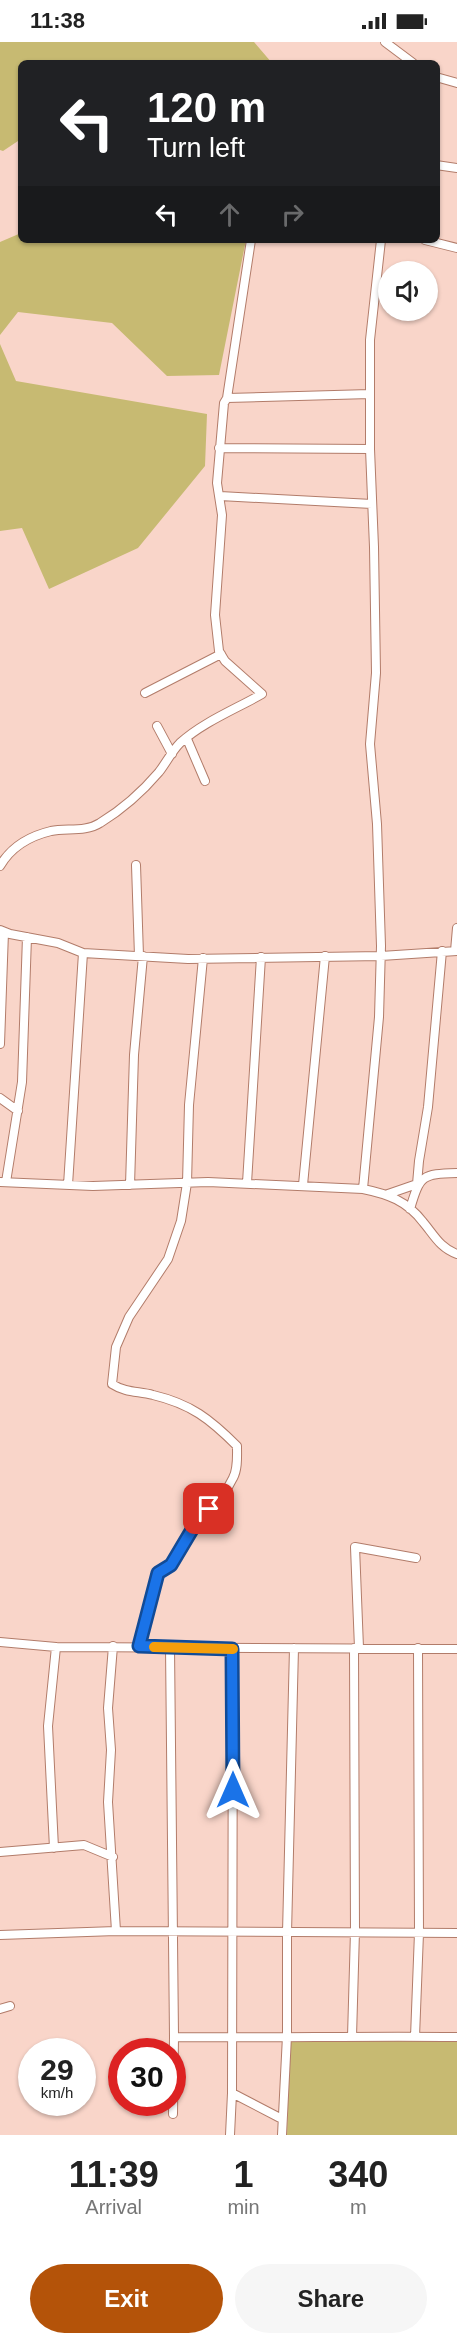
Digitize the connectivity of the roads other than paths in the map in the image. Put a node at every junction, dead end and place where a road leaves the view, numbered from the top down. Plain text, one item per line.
1 (385, 42) edge
2 (405, 60) edge
3 (440, 77) edge
4 (457, 83) edge
5 (440, 166) edge
6 (457, 168) edge
7 (251, 243) edge
8 (381, 243) edge
9 (437, 243) edge
10 (457, 248) edge
11 (370, 394) junction
12 (227, 398) junction
13 (219, 448) junction
14 (369, 449) junction
15 (220, 496) junction
16 (372, 504) junction
17 (221, 654) junction
18 (145, 693) dead end
19 (157, 726) dead end
20 (187, 739) junction
21 (172, 754) junction
22 (205, 782) dead end
23 (136, 865) dead end
24 (0, 866) edge
25 (457, 928) edge
26 (2, 931) edge
27 (27, 937) junction
28 (442, 951) junction
29 (456, 951) edge
30 (83, 953) junction
31 (141, 956) junction
32 (325, 956) junction
33 (381, 956) junction
34 (261, 957) junction
35 (202, 958) junction
36 (0, 1044) edge
37 (0, 1098) edge
38 (18, 1111) junction
39 (457, 1173) edge
40 (3, 1182) edge
41 (187, 1183) junction
42 (248, 1183) junction
43 (417, 1184) junction
44 (68, 1185) junction
45 (130, 1185) junction
46 (303, 1185) junction
47 (363, 1189) junction
48 (388, 1194) junction
49 (410, 1209) junction
50 (457, 1254) edge
51 (416, 1558) dead end
52 (0, 1642) edge
53 (113, 1646) junction
54 (139, 1646) junction
55 (56, 1647) junction
56 (170, 1647) junction
57 (294, 1648) junction
58 (357, 1648) junction
59 (418, 1648) junction
60 (232, 1649) junction
61 (457, 1649) edge
62 (54, 1848) junction
63 (0, 1852) edge
64 (113, 1857) junction
65 (116, 1931) junction
66 (233, 1931) junction
67 (355, 1931) junction
68 (173, 1932) junction
69 (287, 1933) junction
70 (419, 1933) junction
71 (457, 1933) edge
72 (0, 1934) edge
73 (10, 2006) dead end
74 (0, 2009) edge
75 (287, 2036) junction
76 (174, 2037) joint
77 (352, 2037) junction
78 (415, 2037) junction
79 (457, 2037) edge
80 (233, 2039) junction
81 (232, 2092) junction
82 (282, 2119) junction
83 (230, 2135) edge
84 (282, 2135) edge

1 - 2 street
3 - 4 street
5 - 6 street
7 - 12 street
8 - 11 street
9 - 10 street
11 - 12 street
11 - 14 street
12 - 13 street
13 - 14 street
13 - 15 street
14 - 16 street
15 - 16 street
15 - 17 street
16 - 33 street
17 - 18 street
17 - 20 street
19 - 21 street
20 - 21 street
20 - 22 street
21 - 24 street
23 - 31 street
25 - 29 street
26 - 27 street
26 - 36 street
27 - 30 street
27 - 38 street
28 - 29 street
28 - 33 street
28 - 43 street
30 - 31 street
30 - 44 street
31 - 35 street
31 - 45 street
32 - 33 street
32 - 34 street
32 - 46 street
33 - 47 street
34 - 35 street
34 - 42 street
35 - 41 street
37 - 38 street
38 - 40 street
39 - 43 street
40 - 44 street
41 - 42 street
41 - 45 street
41 - 54 street
42 - 46 street
43 - 48 street
43 - 49 street
44 - 45 street
46 - 47 street
47 - 48 street
48 - 49 street
49 - 50 street
51 - 58 street
52 - 55 street
53 - 54 street
53 - 55 street
53 - 64 street
54 - 56 street
55 - 62 street
56 - 60 street
56 - 68 street
57 - 58 street
57 - 60 street
57 - 69 street
58 - 59 street
58 - 67 street
59 - 61 street
59 - 70 street
60 - 66 street
62 - 63 street
62 - 64 street
64 - 65 street
65 - 68 street
65 - 72 street
66 - 68 street
66 - 69 street
66 - 80 street
67 - 69 street
67 - 70 street
67 - 77 street
68 - 76 street
69 - 75 street
70 - 71 street
70 - 78 street
73 - 74 street
75 - 77 street
75 - 80 street
75 - 82 street
76 - 80 street
77 - 78 street
78 - 79 street
80 - 81 street
81 - 82 street
81 - 83 street
82 - 84 street

